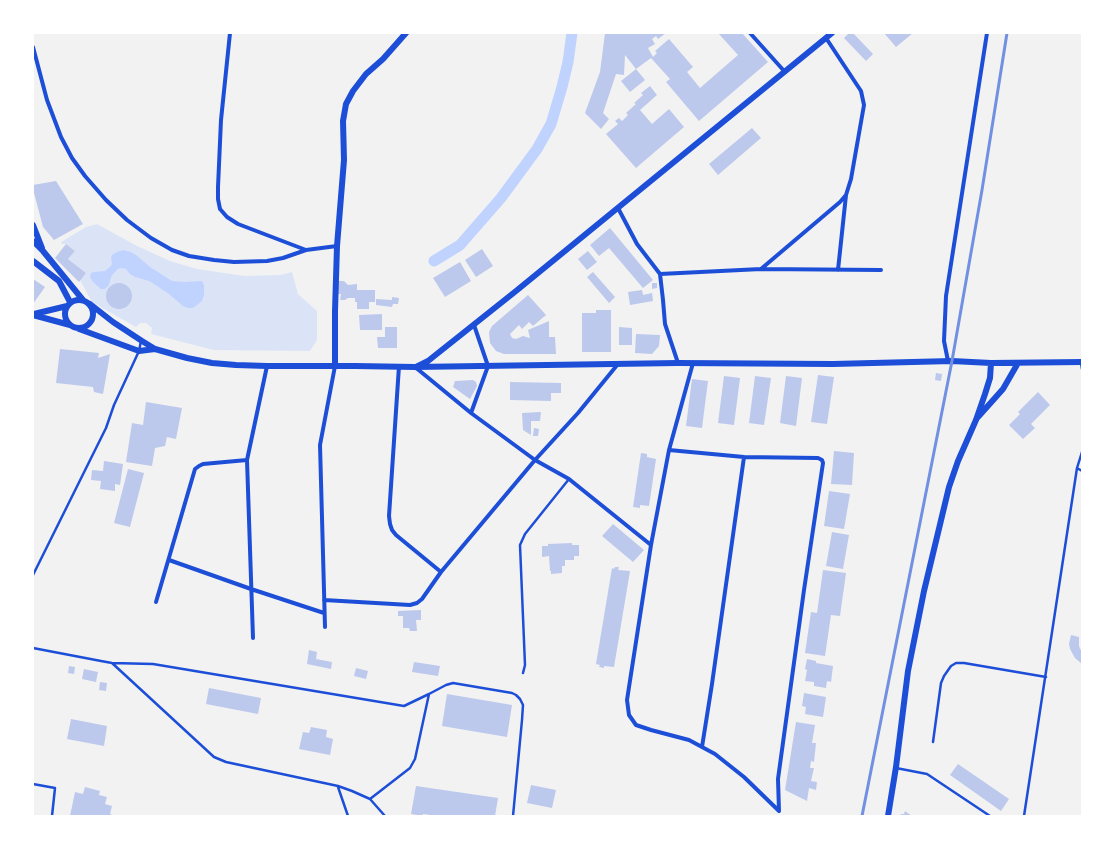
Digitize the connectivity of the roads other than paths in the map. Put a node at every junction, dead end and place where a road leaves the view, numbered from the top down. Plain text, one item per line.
1 (230, 33) edge
2 (406, 33) edge
3 (750, 33) edge
4 (832, 33) edge
5 (987, 33) edge
6 (826, 38) junction
7 (33, 47) edge
8 (785, 72) junction
9 (846, 195) junction
10 (618, 208) junction
11 (33, 225) edge
12 (33, 241) edge
13 (337, 246) junction
14 (306, 250) junction
15 (43, 251) junction
16 (33, 261) edge
17 (760, 269) junction
18 (838, 270) junction
19 (881, 270) dead end
20 (660, 274) junction
21 (83, 300) junction
22 (69, 304) junction
23 (90, 304) junction
24 (33, 315) edge
25 (474, 325) junction
26 (74, 327) junction
27 (142, 341) junction
28 (155, 349) junction
29 (139, 351) junction
30 (948, 361) junction
31 (678, 363) junction
32 (693, 363) junction
33 (991, 363) junction
34 (1018, 363) junction
35 (618, 364) junction
36 (1082, 365) edge
37 (267, 366) junction
38 (335, 366) junction
39 (399, 366) junction
40 (488, 366) junction
41 (415, 367) junction
42 (471, 413) junction
43 (976, 420) junction
44 (669, 450) junction
45 (1082, 452) edge
46 (744, 457) junction
47 (247, 460) junction
48 (535, 460) junction
49 (1077, 468) junction
50 (1082, 472) edge
51 (569, 478) junction
52 (651, 545) junction
53 (168, 560) junction
54 (441, 572) junction
55 (33, 575) edge
56 (251, 589) junction
57 (324, 600) junction
58 (156, 602) dead end
59 (324, 613) junction
60 (325, 627) dead end
61 (253, 638) dead end
62 (33, 648) edge
63 (112, 663) junction
64 (523, 673) dead end
65 (1046, 677) junction
66 (429, 694) junction
67 (933, 742) dead end
68 (702, 747) junction
69 (896, 768) junction
70 (33, 784) edge
71 (338, 786) junction
72 (370, 799) junction
73 (52, 816) edge
74 (348, 816) edge
75 (385, 816) edge
76 (513, 816) edge
77 (888, 816) edge
78 (990, 816) edge
79 (1024, 816) edge

1 - 14 street
2 - 13 street
3 - 8 street
4 - 6 street
5 - 30 street
6 - 8 street
6 - 9 street
7 - 14 street
8 - 10 street
9 - 17 street
9 - 18 street
10 - 20 street
10 - 25 street
11 - 15 street
12 - 15 street
13 - 14 street
13 - 38 street
15 - 21 street
16 - 22 street
17 - 18 street
17 - 20 street
18 - 19 street
20 - 31 street
21 - 22 street
21 - 23 street
22 - 24 street
22 - 26 street
23 - 26 street
23 - 27 street
24 - 26 street
25 - 40 street
25 - 41 street
26 - 29 street
27 - 28 street
27 - 29 lane
28 - 29 street
28 - 37 street
29 - 55 lane
30 - 32 street
30 - 33 street
31 - 32 street
31 - 35 street
32 - 44 street
33 - 34 street
33 - 43 street
34 - 36 street
34 - 43 street
35 - 40 street
35 - 48 street
37 - 38 street
37 - 47 street
38 - 39 street
38 - 57 street
39 - 41 street
39 - 54 street
40 - 41 street
40 - 42 street
41 - 42 street
42 - 48 street
43 - 69 street
44 - 46 street
44 - 52 street
45 - 49 lane
46 - 68 street
46 - 68 street
47 - 53 street
47 - 56 street
48 - 51 street
48 - 54 street
49 - 50 lane
49 - 65 lane
51 - 52 street
51 - 64 lane
52 - 68 street
53 - 56 street
53 - 58 street
54 - 57 street
56 - 59 street
56 - 61 street
57 - 59 street
59 - 60 street
62 - 63 lane
63 - 66 lane
63 - 71 lane
65 - 67 lane
65 - 79 lane
66 - 72 lane
66 - 76 lane
69 - 77 street
69 - 78 lane
70 - 73 lane
71 - 72 lane
71 - 74 lane
72 - 75 lane

